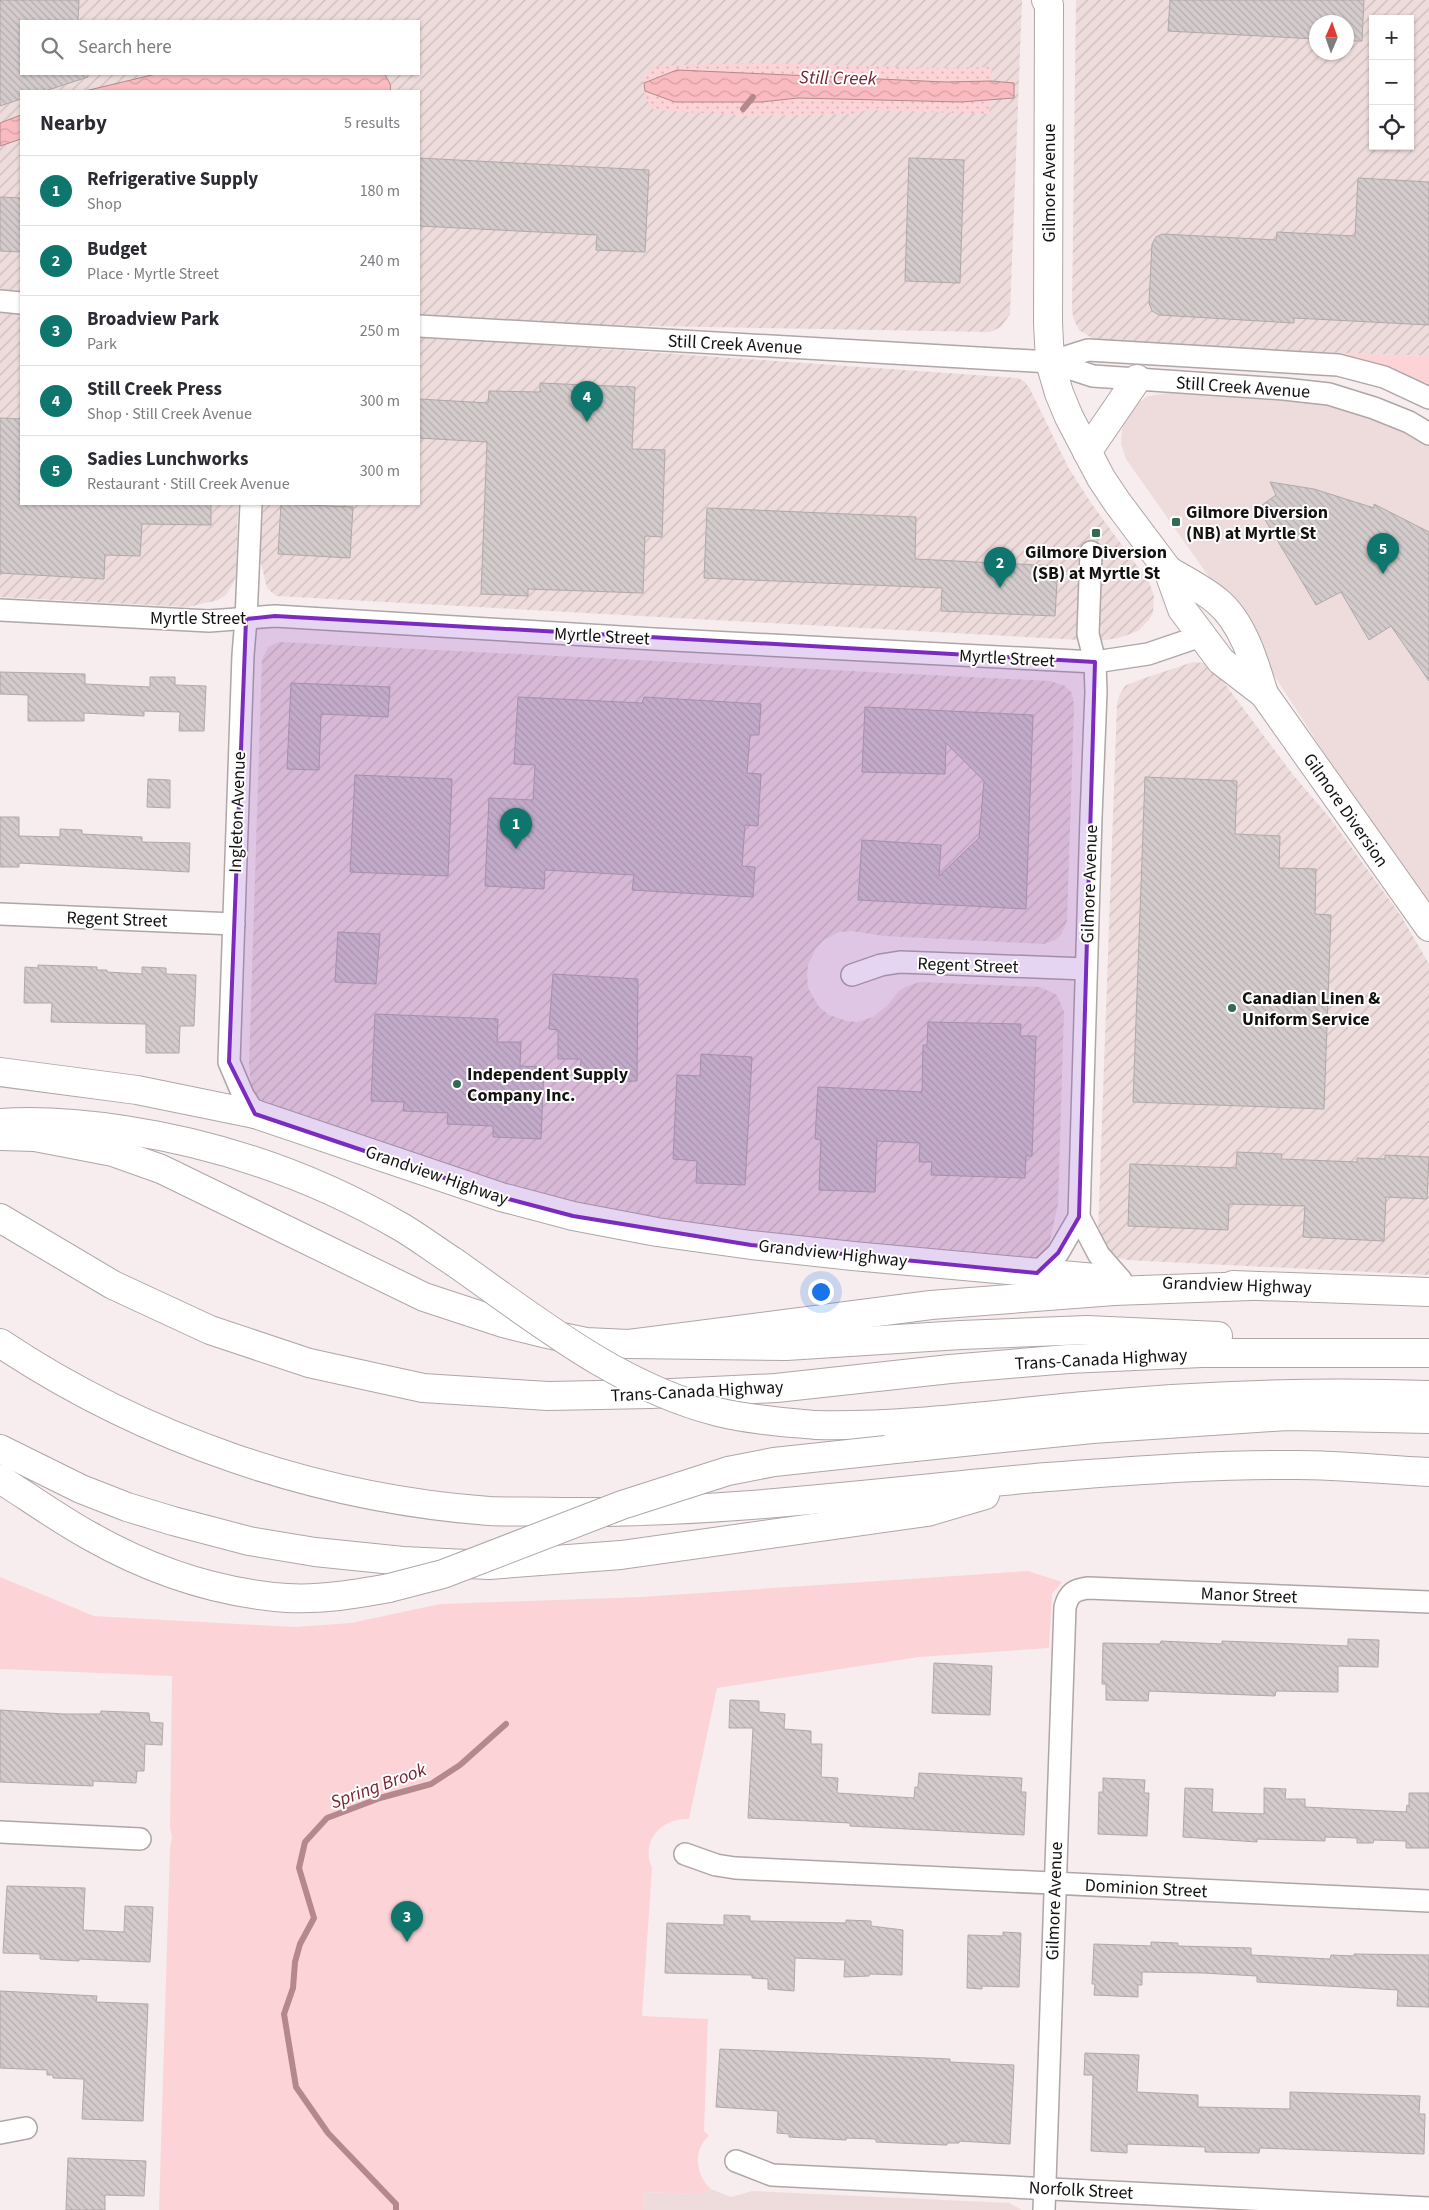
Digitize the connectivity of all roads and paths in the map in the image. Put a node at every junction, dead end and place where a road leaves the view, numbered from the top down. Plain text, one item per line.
1 (1049, 2) edge
2 (0, 301) edge
3 (20, 302) edge
4 (420, 326) edge
5 (1050, 362) junction
6 (1137, 380) junction
7 (1429, 398) edge
8 (1429, 434) edge
9 (1087, 452) junction
10 (251, 505) edge
11 (1090, 552) dead end
12 (1168, 570) junction
13 (0, 610) edge
14 (246, 619) junction
15 (1201, 636) junction
16 (1095, 662) junction
17 (1264, 694) junction
18 (0, 914) edge
19 (234, 924) junction
20 (1429, 927) edge
21 (1086, 969) junction
22 (852, 975) dead end
23 (0, 1072) edge
24 (255, 1114) junction
25 (0, 1123) edge
26 (0, 1136) edge
27 (1079, 1217) junction
28 (0, 1218) edge
29 (1037, 1273) junction
30 (1121, 1280) junction
31 (1251, 1286) junction
32 (1429, 1292) edge
33 (0, 1343) edge
34 (629, 1344) junction
35 (1426, 1353) edge
36 (1429, 1395) edge
37 (1429, 1419) edge
38 (0, 1449) edge
39 (1429, 1472) edge
40 (1046, 1478) junction
41 (0, 1479) edge
42 (1070, 1594) joint
43 (1429, 1602) edge
44 (0, 1832) edge
45 (140, 1839) dead end
46 (684, 1854) dead end
47 (1055, 1882) junction
48 (1429, 1901) edge
49 (26, 2128) dead end
50 (0, 2133) edge
51 (736, 2161) dead end
52 (1046, 2188) junction
53 (1429, 2208) edge
54 (1044, 2210) edge

1 - 5 main road, Gilmore Avenue
2 - 3 street
4 - 5 street, Still Creek Avenue
5 - 6 street, Still Creek Avenue
5 - 7 street, Still Creek Avenue
5 - 9 main road, Gilmore Diversion
6 - 8 street, Still Creek Avenue
6 - 9 main road
9 - 12 main road, Gilmore Diversion
10 - 14 street, Ingleton Avenue
11 - 16 street, Gilmore Avenue
12 - 15 main road, Gilmore Diversion
12 - 17 main road, Gilmore Diversion
13 - 14 street, Myrtle Street
14 - 16 street, Myrtle Street
14 - 19 street, Ingleton Avenue
15 - 16 street, Myrtle Street
15 - 17 main road, Gilmore Diversion
16 - 21 street, Gilmore Avenue
17 - 20 main road, Gilmore Diversion
18 - 19 street, Regent Street
19 - 24 street, Ingleton Avenue
21 - 22 street, Regent Street
21 - 27 street, Gilmore Avenue
23 - 24 main road, Grandview Highway
24 - 29 main road, Grandview Highway
25 - 36 main road, bridge
26 - 34 main road
27 - 29 street, Gilmore Avenue
27 - 30 street, Gilmore Avenue
28 - 35 main road, Trans-Canada Highway
29 - 30 main road, Grandview Highway
30 - 31 main road, Grandview Highway
31 - 32 main road, Grandview Highway
31 - 34 main road
33 - 40 main road
34 - 35 main road
37 - 41 main road, bridge
38 - 40 main road
39 - 40 main road
42 - 43 street, Manor Street
42 - 47 street, Gilmore Avenue
44 - 45 street
46 - 47 street, Dominion Street
47 - 48 street, Dominion Street
47 - 52 street, Gilmore Avenue
49 - 50 street
51 - 52 street, Norfolk Street
52 - 53 street, Norfolk Street
52 - 54 street, Gilmore Avenue

